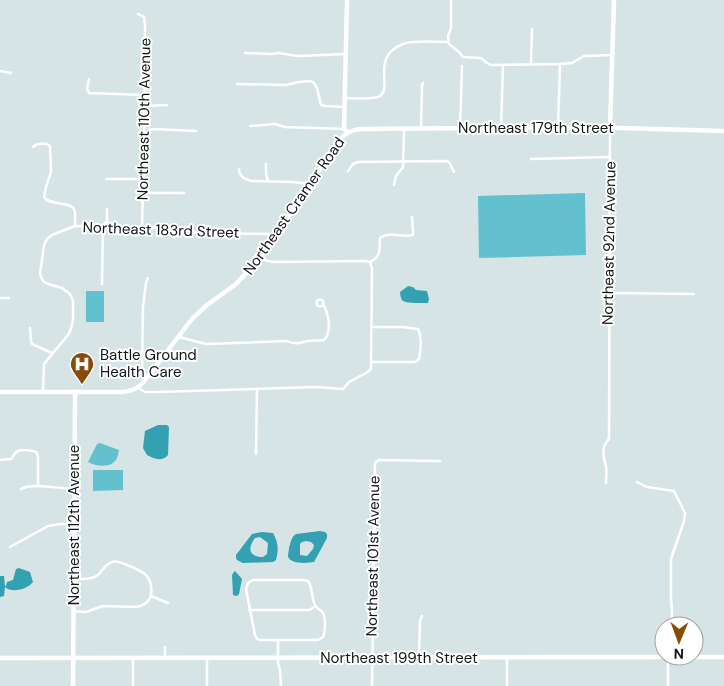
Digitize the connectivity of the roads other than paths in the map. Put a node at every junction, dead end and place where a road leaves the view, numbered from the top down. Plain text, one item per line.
1 (347, 0) edge
2 (614, 0) edge
3 (450, 1) edge
4 (138, 14) dead end
5 (532, 29) dead end
6 (449, 42) junction
7 (245, 53) dead end
8 (346, 54) junction
9 (612, 55) junction
10 (531, 64) junction
11 (560, 64) junction
12 (503, 65) junction
13 (462, 66) dead end
14 (0, 71) edge
15 (11, 73) dead end
16 (90, 80) dead end
17 (423, 83) dead end
18 (237, 84) dead end
19 (144, 95) junction
20 (345, 98) junction
21 (144, 106) junction
22 (168, 106) dead end
23 (345, 107) junction
24 (250, 126) dead end
25 (558, 127) junction
26 (460, 128) junction
27 (502, 128) junction
28 (610, 128) junction
29 (404, 129) junction
30 (421, 129) junction
31 (346, 130) junction
32 (196, 131) dead end
33 (724, 131) edge
34 (144, 136) junction
35 (33, 147) dead end
36 (610, 157) junction
37 (531, 159) dead end
38 (404, 161) junction
39 (266, 164) dead end
40 (239, 169) dead end
41 (348, 171) dead end
42 (454, 172) dead end
43 (106, 179) dead end
44 (143, 180) junction
45 (268, 181) junction
46 (310, 184) junction
47 (394, 185) dead end
48 (143, 193) junction
49 (184, 193) dead end
50 (107, 209) dead end
51 (412, 217) dead end
52 (75, 226) junction
53 (103, 226) junction
54 (142, 227) junction
55 (276, 234) junction
56 (260, 258) junction
57 (370, 262) junction
58 (148, 278) dead end
59 (102, 284) dead end
60 (608, 293) junction
61 (694, 294) dead end
62 (0, 298) edge
63 (9, 298) dead end
64 (323, 304) dead end
65 (372, 327) junction
66 (30, 328) dead end
67 (178, 336) junction
68 (52, 353) junction
69 (371, 363) junction
70 (145, 380) junction
71 (138, 388) junction
72 (256, 389) junction
73 (0, 392) edge
74 (43, 392) junction
75 (75, 392) junction
76 (256, 454) dead end
77 (0, 460) edge
78 (440, 461) dead end
79 (637, 482) dead end
80 (606, 483) dead end
81 (38, 486) junction
82 (21, 489) dead end
83 (74, 489) junction
84 (74, 524) junction
85 (10, 547) dead end
86 (74, 578) junction
87 (151, 596) junction
88 (168, 603) dead end
89 (316, 606) junction
90 (249, 610) junction
91 (74, 611) junction
92 (422, 616) dead end
93 (672, 616) edge
94 (278, 640) junction
95 (165, 647) dead end
96 (73, 657) junction
97 (654, 657) edge
98 (704, 657) edge
99 (724, 657) edge
100 (0, 658) edge
101 (133, 658) junction
102 (165, 658) junction
103 (207, 658) junction
104 (278, 658) junction
105 (372, 658) junction
106 (419, 658) junction
107 (507, 658) junction
108 (669, 666) edge
109 (73, 686) edge
110 (133, 686) edge
111 (207, 686) edge
112 (281, 686) edge
113 (372, 686) edge
114 (507, 686) edge
115 (668, 686) edge

1 - 8 street
2 - 9 street, Northeast 92nd Avenue
3 - 6 street
4 - 19 street, Northeast 110th Avenue
5 - 10 street
6 - 12 street
6 - 20 street
7 - 8 street
8 - 20 street
9 - 11 street
9 - 28 street, Northeast 92nd Avenue
10 - 11 street
10 - 12 street
11 - 25 street
12 - 27 street
13 - 26 street
14 - 15 street
16 - 19 street
17 - 30 street
18 - 23 street
19 - 21 street, Northeast 110th Avenue
20 - 23 street
21 - 22 street
21 - 34 street, Northeast 110th Avenue
23 - 31 street
24 - 31 street, Northeast 179th Street
25 - 27 street, Northeast 179th Street
25 - 28 street, Northeast 179th Street
26 - 27 street, Northeast 179th Street
26 - 30 street, Northeast 179th Street
28 - 33 street, Northeast 179th Street
28 - 36 street, Northeast 92nd Avenue
29 - 30 street, Northeast 179th Street
29 - 31 street, Northeast 179th Street
29 - 38 street
31 - 46 street, Northeast Cramer Road
32 - 34 street
34 - 44 street, Northeast 110th Avenue
35 - 52 street
36 - 37 street
36 - 60 street, Northeast 92nd Avenue
38 - 41 street
38 - 42 street
38 - 47 street
39 - 45 street
40 - 45 street
43 - 44 street
44 - 48 street, Northeast 110th Avenue
45 - 46 street
46 - 55 street, Northeast Cramer Road
48 - 49 street
48 - 54 street, Northeast 110th Avenue
50 - 53 street
51 - 57 street
52 - 53 street, Northeast 183rd Street
52 - 68 street
53 - 54 street, Northeast 183rd Street
53 - 59 street
54 - 55 street, Northeast 183rd Street
55 - 56 street, Northeast Cramer Road
56 - 57 street
56 - 67 street, Northeast Cramer Road
57 - 65 street
58 - 70 street
60 - 61 street
60 - 80 street, Northeast 92nd Avenue
62 - 63 street
64 - 67 street
65 - 69 street
65 - 69 street
66 - 68 street
67 - 70 street, Northeast Cramer Road
68 - 74 street
69 - 72 street
70 - 71 street, Northeast Cramer Road
71 - 72 street
71 - 75 street
72 - 76 street
73 - 74 street
74 - 75 street
75 - 83 street, Northeast 112th Avenue
77 - 81 street
78 - 105 street, Northeast 101st Avenue
79 - 93 street
81 - 82 street
81 - 83 street
83 - 84 street, Northeast 112th Avenue
84 - 85 street
84 - 86 street, Northeast 112th Avenue
86 - 87 street
86 - 91 street, Northeast 112th Avenue
87 - 88 street
87 - 91 street
89 - 90 street
89 - 90 street
89 - 94 street
90 - 94 street
91 - 96 street, Northeast 112th Avenue
92 - 106 street
94 - 104 street
95 - 102 street
96 - 100 street, Northeast 199th Street
96 - 101 street, Northeast 199th Street
96 - 109 street, Northeast 112th Avenue
97 - 107 street, Northeast 199th Street
98 - 99 street, Northeast 199th Street
101 - 102 street, Northeast 199th Street
101 - 110 street
102 - 103 street, Northeast 199th Street
103 - 104 street, Northeast 199th Street
103 - 111 street
104 - 105 street, Northeast 199th Street
104 - 112 street
105 - 106 street, Northeast 199th Street
105 - 113 street, Northeast 101st Avenue
106 - 107 street, Northeast 199th Street
107 - 114 street
108 - 115 street

